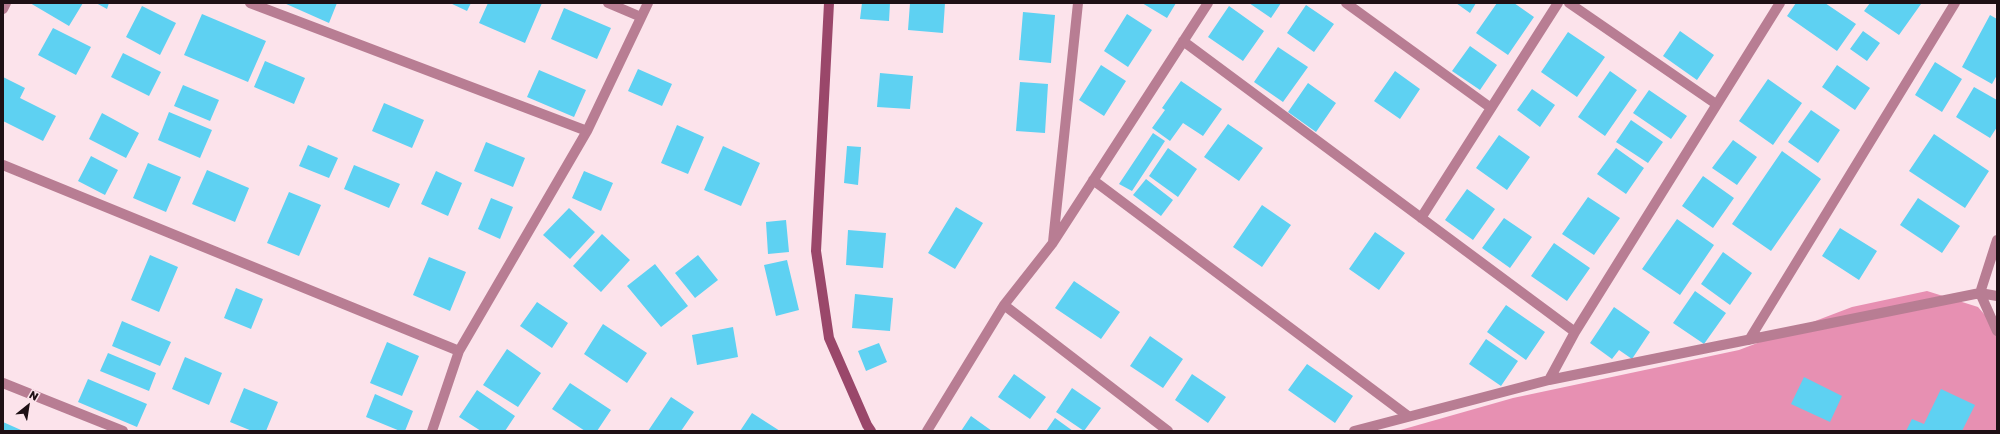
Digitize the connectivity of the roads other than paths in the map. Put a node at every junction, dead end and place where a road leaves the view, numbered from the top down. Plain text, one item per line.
1 (6, 3) edge
2 (250, 3) edge
3 (608, 3) edge
4 (648, 3) edge
5 (829, 3) edge
6 (1078, 3) edge
7 (1208, 3) edge
8 (1346, 3) edge
9 (1558, 3) edge
10 (1569, 3) edge
11 (1780, 3) edge
12 (1955, 3) edge
13 (3, 9) edge
14 (641, 18) junction
15 (1183, 41) junction
16 (1716, 104) junction
17 (1491, 108) junction
18 (588, 131) junction
19 (3, 165) edge
20 (1093, 180) junction
21 (1421, 218) junction
22 (1997, 240) edge
23 (1052, 244) junction
24 (1980, 293) junction
25 (1997, 296) edge
26 (1004, 305) junction
27 (1997, 330) edge
28 (1575, 332) junction
29 (1749, 340) junction
30 (459, 351) junction
31 (1549, 380) junction
32 (3, 383) edge
33 (1408, 416) junction
34 (123, 431) edge
35 (432, 431) edge
36 (871, 431) edge
37 (927, 431) edge
38 (1168, 431) edge
39 (1354, 431) edge

1 - 13 street
2 - 18 street
3 - 14 street
4 - 14 street
5 - 36 street
6 - 23 street
7 - 15 street
8 - 17 street
9 - 17 street
10 - 16 street
11 - 16 street
12 - 29 street
14 - 18 street
15 - 20 street
15 - 21 street
16 - 28 street
17 - 21 street
18 - 30 street
19 - 30 street
20 - 23 street
20 - 33 street
21 - 28 street
22 - 24 street
23 - 26 street
24 - 25 street
24 - 27 street
24 - 29 street
26 - 37 street
26 - 38 street
28 - 31 street
29 - 31 street
30 - 35 street
31 - 33 street
32 - 34 street
33 - 39 street

